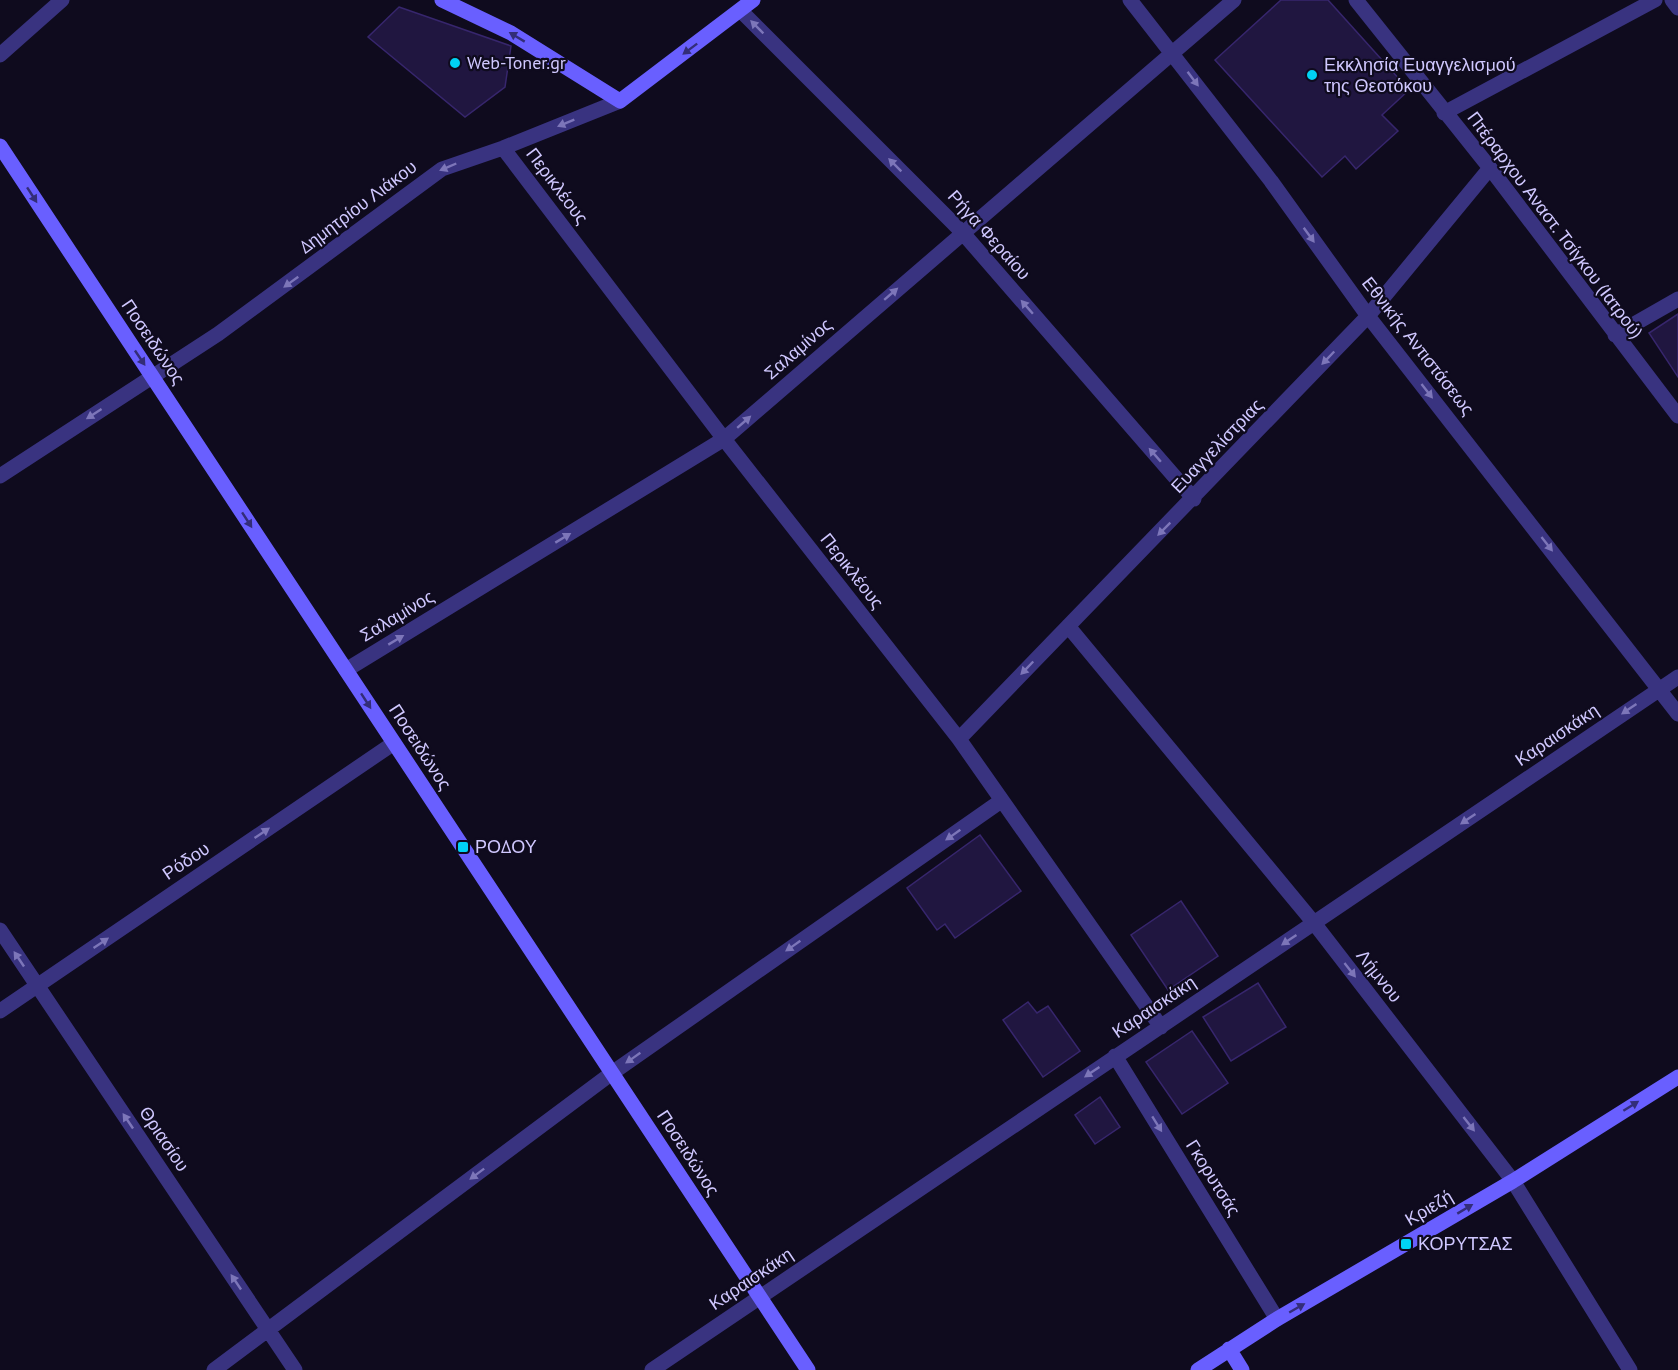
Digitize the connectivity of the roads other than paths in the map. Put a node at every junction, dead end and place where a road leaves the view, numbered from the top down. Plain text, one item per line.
1 (62, 0) edge
2 (442, 0) edge
3 (753, 0) edge
4 (1130, 0) edge
5 (1234, 0) edge
6 (1356, 0) edge
7 (1655, 0) edge
8 (1672, 0) edge
9 (1678, 8) edge
10 (741, 11) junction
11 (1173, 54) junction
12 (0, 55) edge
13 (620, 101) junction
14 (1444, 113) junction
15 (0, 146) edge
16 (503, 148) junction
17 (1490, 168) junction
18 (962, 232) junction
19 (1678, 299) edge
20 (1368, 316) junction
21 (1615, 335) junction
22 (152, 376) junction
23 (1678, 416) edge
24 (724, 439) junction
25 (0, 476) edge
26 (1194, 499) junction
27 (1068, 626) junction
28 (346, 670) junction
29 (1678, 677) edge
30 (1659, 689) junction
31 (1678, 714) edge
32 (959, 739) junction
33 (394, 743) junction
34 (1002, 801) junction
35 (1314, 923) junction
36 (0, 930) edge
37 (38, 986) junction
38 (0, 1011) edge
39 (1161, 1027) junction
40 (1115, 1056) junction
41 (612, 1073) junction
42 (1678, 1077) edge
43 (1513, 1181) junction
44 (760, 1297) junction
45 (1277, 1319) junction
46 (269, 1331) junction
47 (1229, 1349) junction
48 (214, 1370) edge
49 (295, 1370) edge
50 (652, 1370) edge
51 (808, 1370) edge
52 (1198, 1370) edge
53 (1242, 1370) edge
54 (1630, 1370) edge

1 - 12 street
13 -> 2 street
3 - 10 street, Δημητρίου Λιάκου
4 - 11 street, Εθνικής Αντιστάσεως
5 - 11 street, Σαλαμίνος
6 - 14 street, Πτέραρχου Αναστ. Τσίγκου (Ιατρού)
7 - 14 street
8 - 9 street
10 -> 13 street, Δημητρίου Λιάκου
18 -> 10 street, Ρήγα Φεραίου
11 - 18 street, Σαλαμίνος
11 -> 20 street, Εθνικής Αντιστάσεως
13 -> 16 street, Δημητρίου Λιάκου
14 - 17 street, Πτέραρχου Αναστ. Τσίγκου (Ιατρού)
15 -> 22 street, Ποσειδώνος
16 -> 22 street, Δημητρίου Λιάκου
16 - 24 street, Περικλέους
17 - 20 street, Ευαγγελίστριας
17 - 21 street, Πτέραρχου Αναστ. Τσίγκου (Ιατρού)
24 -> 18 street, Σαλαμίνος
26 -> 18 street, Ρήγα Φεραίου
19 - 21 street
20 -> 26 street, Ευαγγελίστριας
20 -> 30 street, Εθνικής Αντιστάσεως
21 - 23 street, Πτέραρχου Αναστ. Τσίγκου (Ιατρού)
22 -> 25 street, Δημητρίου Λιάκου
22 -> 28 street, Ποσειδώνος
28 -> 24 street, Σαλαμίνος
24 - 32 street, Περικλέους
26 -> 27 street, Ευαγγελίστριας
27 -> 32 street, Ευαγγελίστριας
27 - 35 street, Λήμνου
28 -> 33 street, Ποσειδώνος
29 - 30 street, Καραισκάκη
30 - 31 street, Εθνικής Αντιστάσεως
30 -> 35 street, Καραισκάκη
32 - 34 street, Περικλέους
37 -> 33 street, Ρόδου
33 - 41 street, Ποσειδώνος
34 - 39 street, Περικλέους
34 -> 41 street
35 -> 39 street, Καραισκάκη
35 -> 43 street, Λήμνου
37 -> 36 street, Θριασίου
37 - 38 street, Ρόδου
46 -> 37 street, Θριασίου
39 - 40 street, Καραισκάκη
40 -> 44 street, Καραισκάκη
40 -> 45 street, Γκορυτσάς
41 - 44 street, Ποσειδώνος
41 -> 46 street
43 -> 42 street, Κριεζή
45 -> 43 street, Κριεζή
43 - 54 street, Λήμνου
44 - 50 street, Καραισκάκη
44 - 51 street, Ποσειδώνος
45 - 47 street, Κριεζή
46 - 48 street
46 - 49 street, Θριασίου
47 - 52 street, Κριεζή
47 - 53 street

